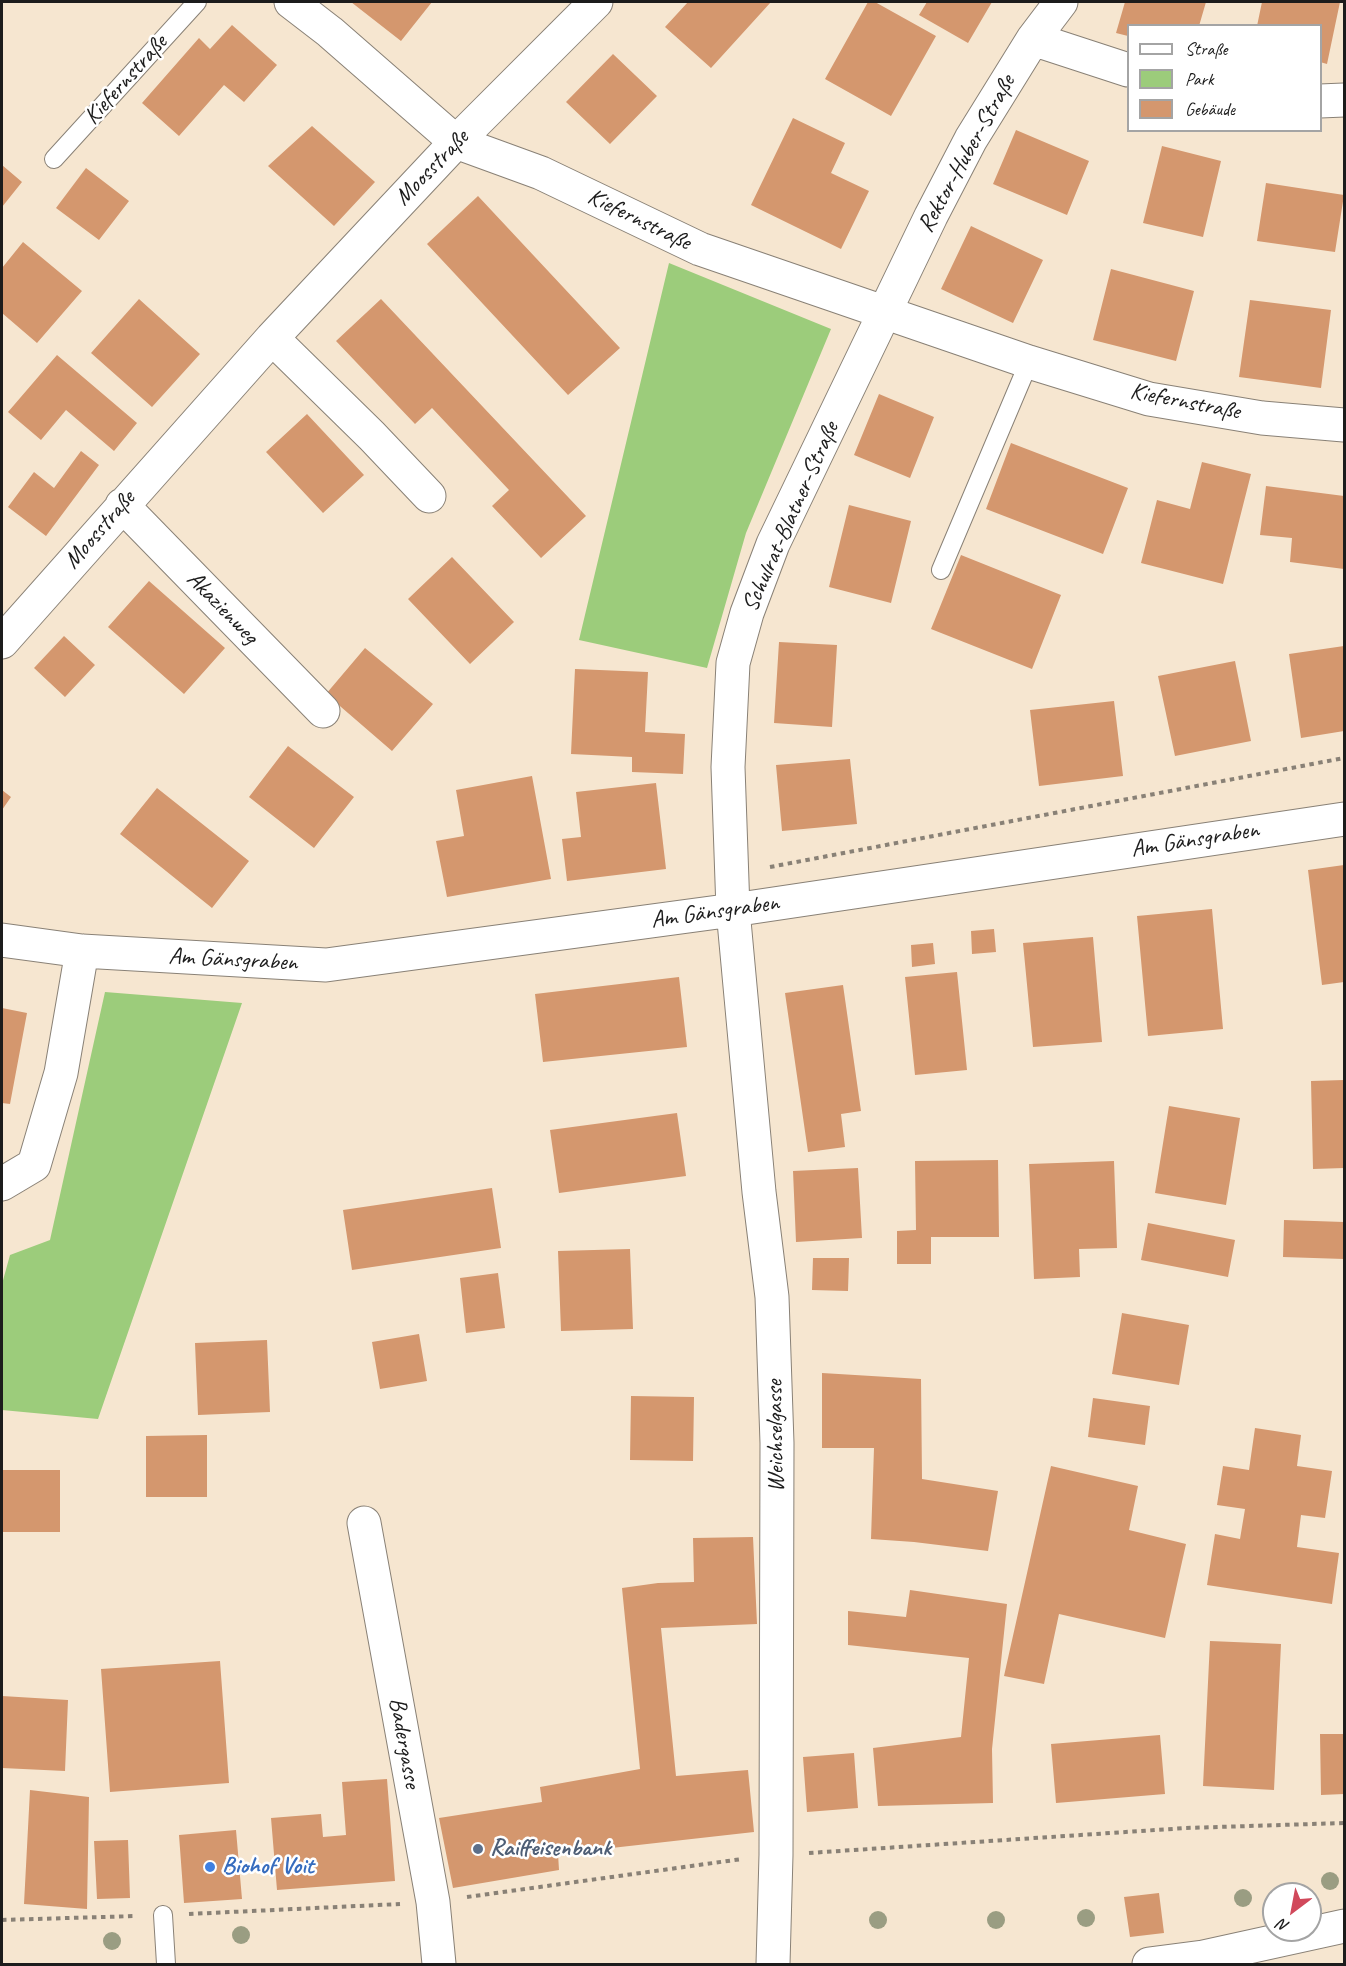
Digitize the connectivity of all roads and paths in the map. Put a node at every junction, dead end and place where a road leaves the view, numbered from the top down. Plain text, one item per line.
1 (197, 2) edge
2 (291, 2) edge
3 (596, 2) edge
4 (1061, 2) edge
5 (1033, 39) junction
6 (1127, 70) edge
7 (1344, 100) edge
8 (1322, 101) edge
9 (456, 142) junction
10 (54, 159) dead end
11 (884, 312) junction
12 (272, 338) junction
13 (1029, 362) junction
14 (1344, 425) edge
15 (429, 496) dead end
16 (122, 505) junction
17 (941, 570) dead end
18 (2, 642) edge
19 (322, 711) dead end
20 (1344, 758) edge
21 (1344, 819) edge
22 (732, 874) junction
23 (733, 910) junction
24 (2, 940) edge
25 (82, 951) junction
26 (2, 1184) edge
27 (364, 1523) dead end
28 (1344, 1822) edge
29 (776, 1854) junction
30 (433, 1902) junction
31 (164, 1915) junction
32 (2, 1920) edge
33 (1344, 1926) edge
34 (166, 1965) edge
35 (439, 1965) edge
36 (773, 1965) edge
37 (1149, 1965) edge

1 - 10 lane, Kiefernstraße
2 - 9 street, Kiefernstraße
3 - 9 street, Moosstraße
4 - 5 street, Rektor-Huber-Straße
5 - 6 street
5 - 11 street, Rektor-Huber-Straße
7 - 8 street
9 - 11 street, Kiefernstraße
9 - 12 street, Moosstraße
11 - 13 street, Kiefernstraße
11 - 22 street, Schulrat-Blatner-Straße
12 - 15 street
12 - 16 street, Moosstraße
13 - 14 street, Kiefernstraße
13 - 17 lane
16 - 18 street, Moosstraße
16 - 19 street, Akazienweg
20 - 22 path
21 - 23 street, Am Gänsgraben
22 - 23 street, Schulrat-Blatner-Straße
23 - 25 street, Am Gänsgraben
23 - 29 street, Weichselgasse
24 - 25 street, Am Gänsgraben
25 - 26 street
27 - 30 street, Badergasse
28 - 29 path
29 - 30 path
29 - 36 street, Weichselgasse
30 - 31 path
30 - 35 street, Badergasse
31 - 32 path
31 - 34 lane
33 - 37 street

